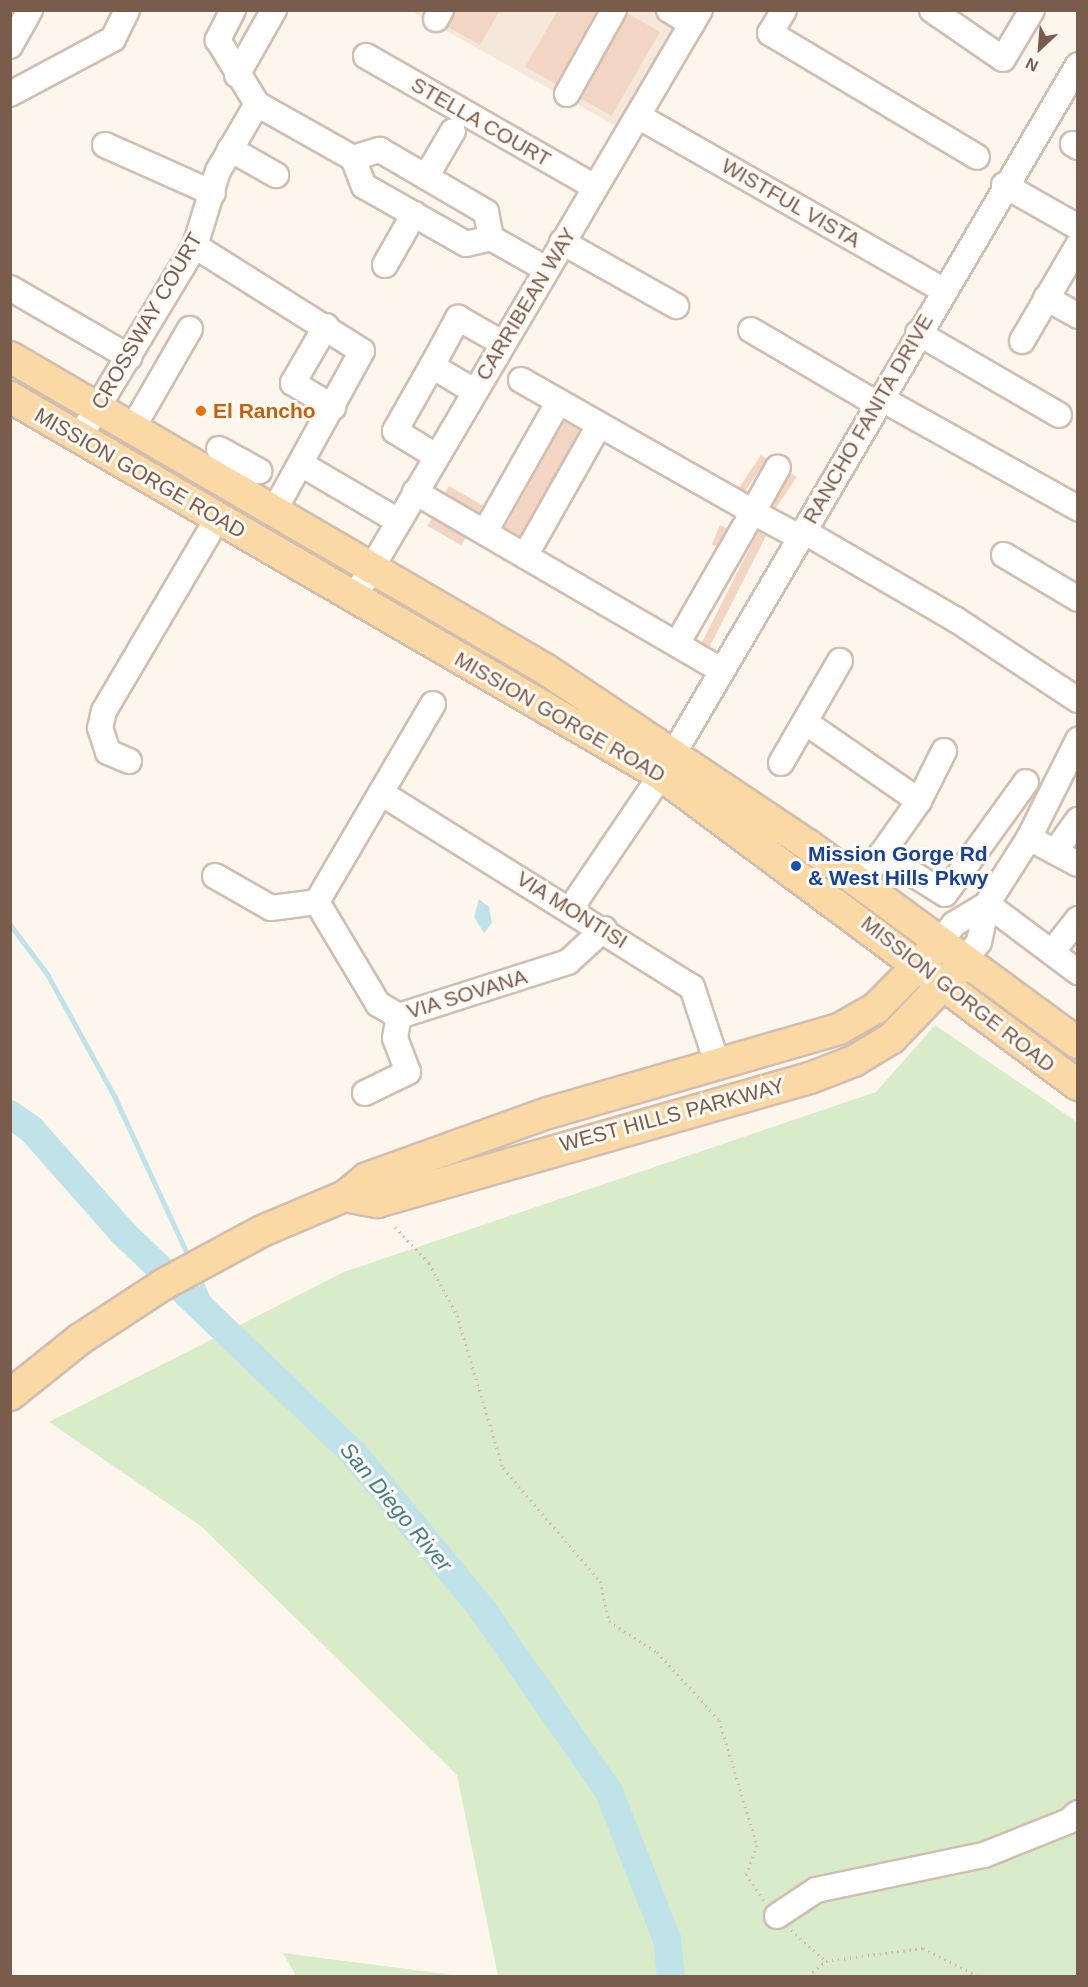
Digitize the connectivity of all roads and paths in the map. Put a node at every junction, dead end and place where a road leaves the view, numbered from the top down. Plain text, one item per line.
1 (30, 10) edge
2 (127, 10) edge
3 (233, 10) edge
4 (273, 10) edge
5 (614, 10) edge
6 (669, 10) edge
7 (784, 10) edge
8 (932, 10) edge
9 (1032, 10) edge
10 (696, 17) edge
11 (10, 46) edge
12 (366, 56) dead end
13 (1077, 65) edge
14 (234, 70) junction
15 (567, 93) dead end
16 (10, 94) edge
17 (256, 104) junction
18 (638, 116) junction
19 (453, 131) dead end
20 (105, 145) dead end
21 (230, 149) junction
22 (978, 157) dead end
23 (353, 158) junction
24 (276, 175) dead end
25 (426, 177) junction
26 (1004, 185) junction
27 (596, 187) junction
28 (213, 193) junction
29 (414, 214) junction
30 (1077, 227) edge
31 (491, 238) junction
32 (562, 243) junction
33 (1077, 245) edge
34 (195, 246) junction
35 (385, 265) dead end
36 (546, 269) junction
37 (10, 288) edge
38 (943, 290) junction
39 (1047, 298) junction
40 (676, 306) dead end
41 (1077, 316) edge
42 (327, 326) junction
43 (190, 329) dead end
44 (751, 330) dead end
45 (918, 333) junction
46 (1022, 341) dead end
47 (502, 343) junction
48 (10, 357) edge
49 (129, 357) junction
50 (432, 366) junction
51 (521, 380) dead end
52 (474, 391) junction
53 (10, 397) edge
54 (559, 401) junction
55 (878, 401) junction
56 (333, 407) junction
57 (96, 409) junction
58 (1059, 415) dead end
59 (599, 424) junction
60 (131, 431) junction
61 (79, 438) junction
62 (219, 449) dead end
63 (436, 456) junction
64 (301, 464) junction
65 (778, 467) dead end
66 (242, 473) junction
67 (415, 492) junction
68 (189, 503) junction
69 (1077, 508) edge
70 (753, 512) junction
71 (273, 513) junction
72 (217, 519) junction
73 (398, 520) junction
74 (485, 532) junction
75 (801, 534) junction
76 (1004, 555) dead end
77 (525, 556) junction
78 (370, 569) junction
79 (354, 598) junction
80 (1077, 600) edge
81 (676, 644) junction
82 (840, 661) dead end
83 (721, 670) junction
84 (1077, 700) edge
85 (433, 704) dead end
86 (805, 722) junction
87 (1077, 741) edge
88 (944, 751) dead end
89 (129, 761) dead end
90 (667, 764) junction
91 (781, 764) dead end
92 (1026, 782) dead end
93 (381, 794) junction
94 (919, 801) junction
95 (1077, 820) edge
96 (1029, 838) junction
97 (1057, 849) junction
98 (881, 854) junction
99 (1077, 864) edge
100 (215, 876) dead end
101 (861, 883) junction
102 (317, 902) junction
103 (987, 904) junction
104 (571, 908) junction
105 (1077, 919) edge
106 (604, 929) junction
107 (940, 942) junction
108 (1052, 952) junction
109 (964, 961) junction
110 (920, 966) junction
111 (1077, 972) edge
112 (945, 986) junction
113 (399, 1016) junction
114 (1077, 1043) edge
115 (717, 1063) junction
116 (1077, 1085) edge
117 (365, 1093) dead end
118 (345, 1196) junction
119 (395, 1227) dead end
120 (10, 1395) edge
121 (1077, 1813) edge
122 (777, 1916) junction
123 (826, 1961) junction
124 (808, 1977) edge
125 (978, 1977) edge

1 - 11 street
2 - 16 street
3 - 14 street
4 - 14 street
5 - 15 street
6 - 10 street
7 - 22 street
8 - 9 street
10 - 18 street, CARRIBEAN WAY
12 - 27 street, STELLA COURT
13 - 26 street, RANCHO FANITA DRIVE
14 - 17 street
17 - 21 street, CROSSWAY COURT
17 - 23 street
18 - 27 street, CARRIBEAN WAY
18 - 38 street, WISTFUL VISTA
19 - 25 street
20 - 28 street
21 - 24 street
21 - 28 street, CROSSWAY COURT
23 - 25 street
23 - 29 street
25 - 31 street
26 - 30 street
26 - 38 street, RANCHO FANITA DRIVE
27 - 32 street, CARRIBEAN WAY
28 - 34 street, CROSSWAY COURT
29 - 31 street
29 - 35 street
31 - 36 street
32 - 36 street, CARRIBEAN WAY
32 - 40 street
33 - 39 street
34 - 42 street
34 - 49 street, CROSSWAY COURT
36 - 47 street, CARRIBEAN WAY
37 - 49 street
38 - 45 street, RANCHO FANITA DRIVE
39 - 41 street
39 - 46 street
42 - 56 street
42 - 56 street
43 - 60 street
44 - 55 street
45 - 55 street, RANCHO FANITA DRIVE
45 - 58 street
47 - 50 street
47 - 52 street, CARRIBEAN WAY
48 - 57 main road, MISSION GORGE ROAD
49 - 57 street, CROSSWAY COURT
50 - 52 street
50 - 63 street
51 - 54 street
52 - 63 street, CARRIBEAN WAY
53 - 61 main road, MISSION GORGE ROAD
54 - 59 street
54 - 74 street
55 - 69 street
55 - 75 street, RANCHO FANITA DRIVE
56 - 64 street
57 - 60 main road, MISSION GORGE ROAD
57 - 61 street, CROSSWAY COURT
59 - 70 street
59 - 77 street
60 - 66 main road, MISSION GORGE ROAD
61 - 68 main road, MISSION GORGE ROAD
62 - 66 street
63 - 67 street, CARRIBEAN WAY
64 - 71 street
64 - 73 street
65 - 70 street
66 - 71 main road, MISSION GORGE ROAD
67 - 73 street, CARRIBEAN WAY
67 - 74 street
68 - 71 main road
68 - 72 main road, MISSION GORGE ROAD
70 - 75 street
70 - 81 street
71 - 78 main road, MISSION GORGE ROAD
72 - 79 main road, MISSION GORGE ROAD
72 - 89 street
73 - 78 street, CARRIBEAN WAY
74 - 77 street
75 - 83 street, RANCHO FANITA DRIVE
75 - 84 street
76 - 80 street
77 - 81 street
78 - 79 street, CARRIBEAN WAY
78 - 90 main road, MISSION GORGE ROAD
79 - 90 main road, MISSION GORGE ROAD
81 - 83 street
82 - 86 street
83 - 90 street, RANCHO FANITA DRIVE
85 - 93 street
86 - 91 street
86 - 94 street
87 - 96 street
88 - 94 street
90 - 101 main road, MISSION GORGE ROAD
90 - 104 street, RANCHO FANITA DRIVE
90 - 110 main road, MISSION GORGE ROAD
92 - 98 street
93 - 102 street
93 - 104 street, VIA MONTISI
94 - 98 street
95 - 97 street
96 - 97 street
96 - 103 street
97 - 99 street
98 - 101 street
100 - 102 street
101 - 107 main road, MISSION GORGE ROAD
102 - 113 street, VIA SOVANA
103 - 107 street
103 - 108 street
103 - 109 street
104 - 106 street, VIA MONTISI
105 - 108 street
106 - 113 street, VIA SOVANA
106 - 115 street, VIA MONTISI
107 - 109 main road, MISSION GORGE ROAD
107 - 110 main road, WEST HILLS PARKWAY
108 - 111 street
109 - 112 main road, WEST HILLS PARKWAY
109 - 114 main road, MISSION GORGE ROAD
110 - 112 main road, MISSION GORGE ROAD
110 - 115 main road, WEST HILLS PARKWAY
112 - 116 main road, MISSION GORGE ROAD
112 - 118 main road, WEST HILLS PARKWAY
113 - 117 street
115 - 118 main road, WEST HILLS PARKWAY
118 - 120 main road, WEST HILLS PARKWAY
119 - 122 path
121 - 122 street
122 - 123 path
123 - 124 path
123 - 125 path

